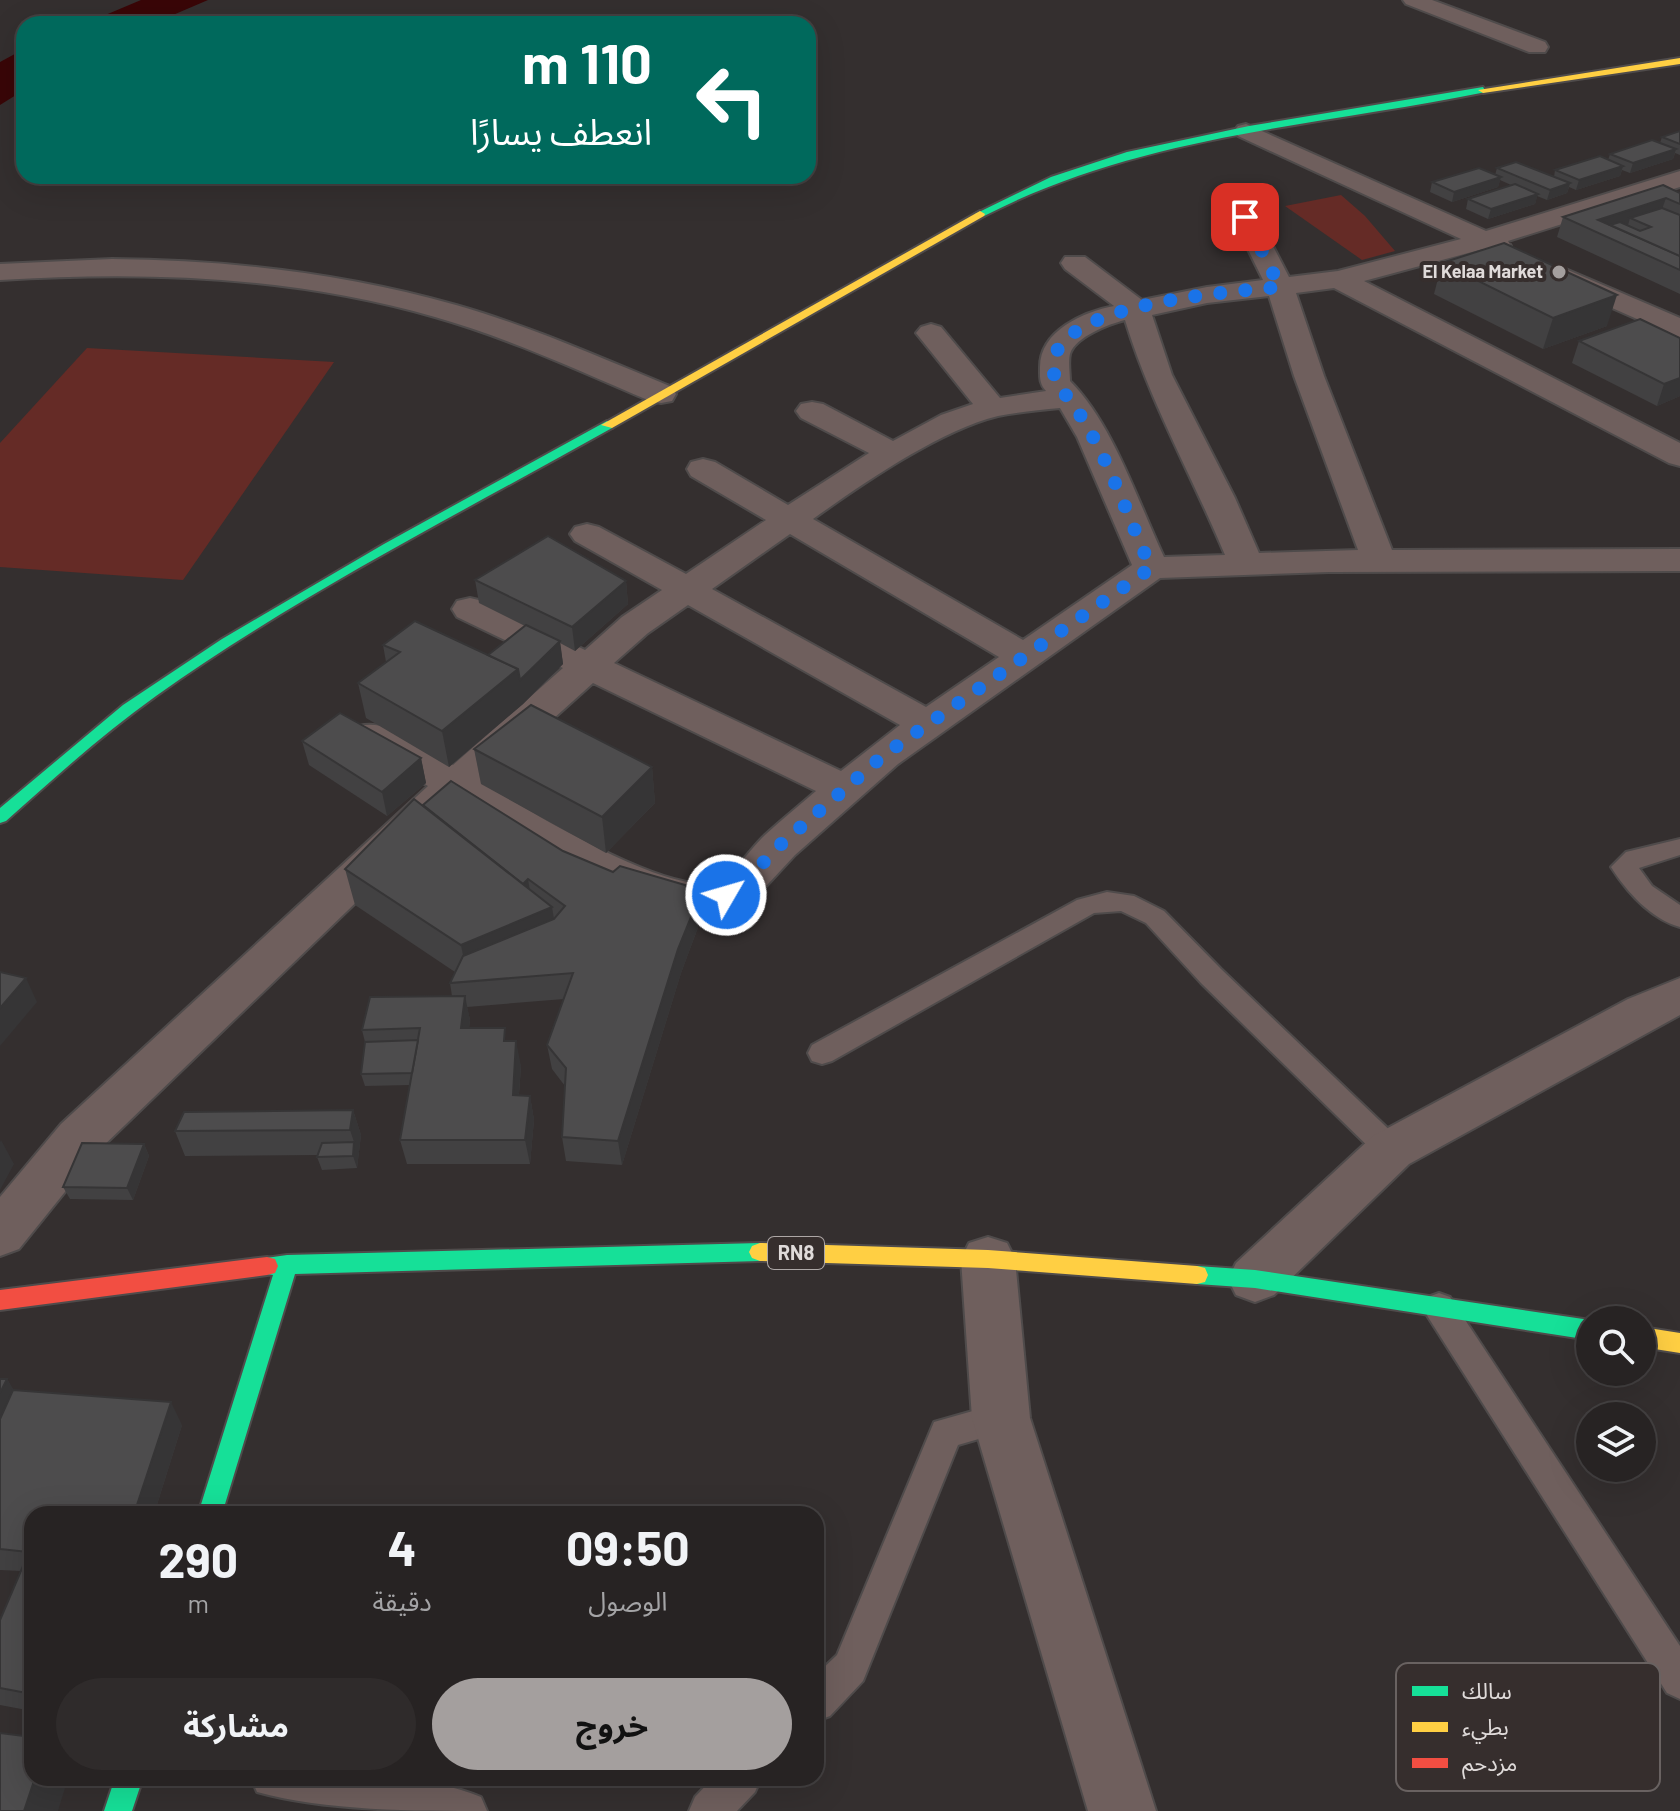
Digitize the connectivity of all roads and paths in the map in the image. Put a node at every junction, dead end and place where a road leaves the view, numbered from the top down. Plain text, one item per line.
1 (1413, 0) edge
2 (1537, 47) dead end
3 (1680, 61) edge
4 (1246, 131) junction
5 (1363, 184) junction
6 (1663, 184) edge
7 (1680, 203) edge
8 (1245, 217) dead end
9 (1402, 239) junction
10 (1486, 240) junction
11 (1075, 263) dead end
12 (0, 272) edge
13 (1338, 279) junction
14 (1280, 287) junction
15 (1135, 308) junction
16 (1680, 329) edge
17 (931, 333) dead end
18 (661, 394) junction
19 (1069, 397) junction
20 (992, 408) junction
21 (812, 411) dead end
22 (1676, 450) edge
23 (893, 453) junction
24 (703, 469) dead end
25 (790, 518) junction
26 (587, 534) dead end
27 (1680, 560) edge
28 (1379, 561) junction
29 (1246, 564) junction
30 (1151, 568) junction
31 (686, 589) junction
32 (470, 609) dead end
33 (1024, 656) junction
34 (588, 667) junction
35 (340, 714) edge
36 (928, 724) junction
37 (455, 785) junction
38 (845, 789) junction
39 (0, 817) edge
40 (1680, 847) edge
41 (1680, 918) edge
42 (1680, 995) edge
43 (822, 1053) dead end
44 (1391, 1150) junction
45 (0, 1234) edge
46 (988, 1259) junction
47 (287, 1264) junction
48 (1255, 1279) junction
49 (0, 1300) edge
50 (1439, 1307) junction
51 (1576, 1328) edge
52 (1656, 1339) edge
53 (1680, 1343) edge
54 (1001, 1418) junction
55 (212, 1506) edge
56 (1680, 1680) edge
57 (824, 1694) edge
58 (126, 1786) edge
59 (319, 1786) edge
60 (733, 1786) edge
61 (118, 1811) edge
62 (467, 1811) edge
63 (709, 1811) edge
64 (1122, 1811) edge

1 - 2 street
3 - 4 main road
4 - 5 street
4 - 18 main road
5 - 9 street
5 - 10 street
6 - 7 street
6 - 10 street
8 - 14 street
9 - 10 street
9 - 13 street
10 - 16 street
11 - 15 street
12 - 18 street
13 - 14 street
13 - 22 street
14 - 15 street
14 - 28 street
15 - 19 street
15 - 29 street
17 - 20 street
18 - 39 main road
19 - 20 street
19 - 30 street
20 - 23 street
21 - 23 street
23 - 25 street
24 - 25 street
25 - 31 street
25 - 33 street
26 - 31 street
27 - 28 street
28 - 29 street
29 - 30 street
30 - 33 street
31 - 34 street
31 - 36 street
32 - 34 street
33 - 36 street
34 - 37 street
34 - 38 street
35 - 37 street
36 - 38 street
37 - 38 street
37 - 45 street
40 - 41 lane
42 - 44 street
43 - 44 lane
44 - 48 street
46 - 47 main road, RN8
46 - 48 main road, RN8
46 - 54 street
47 - 49 main road, RN8
47 - 55 main road
48 - 50 main road, RN8
50 - 51 main road, RN8
50 - 56 lane
52 - 53 main road
54 - 57 lane
54 - 64 street
58 - 61 main road
59 - 62 lane
60 - 63 lane

